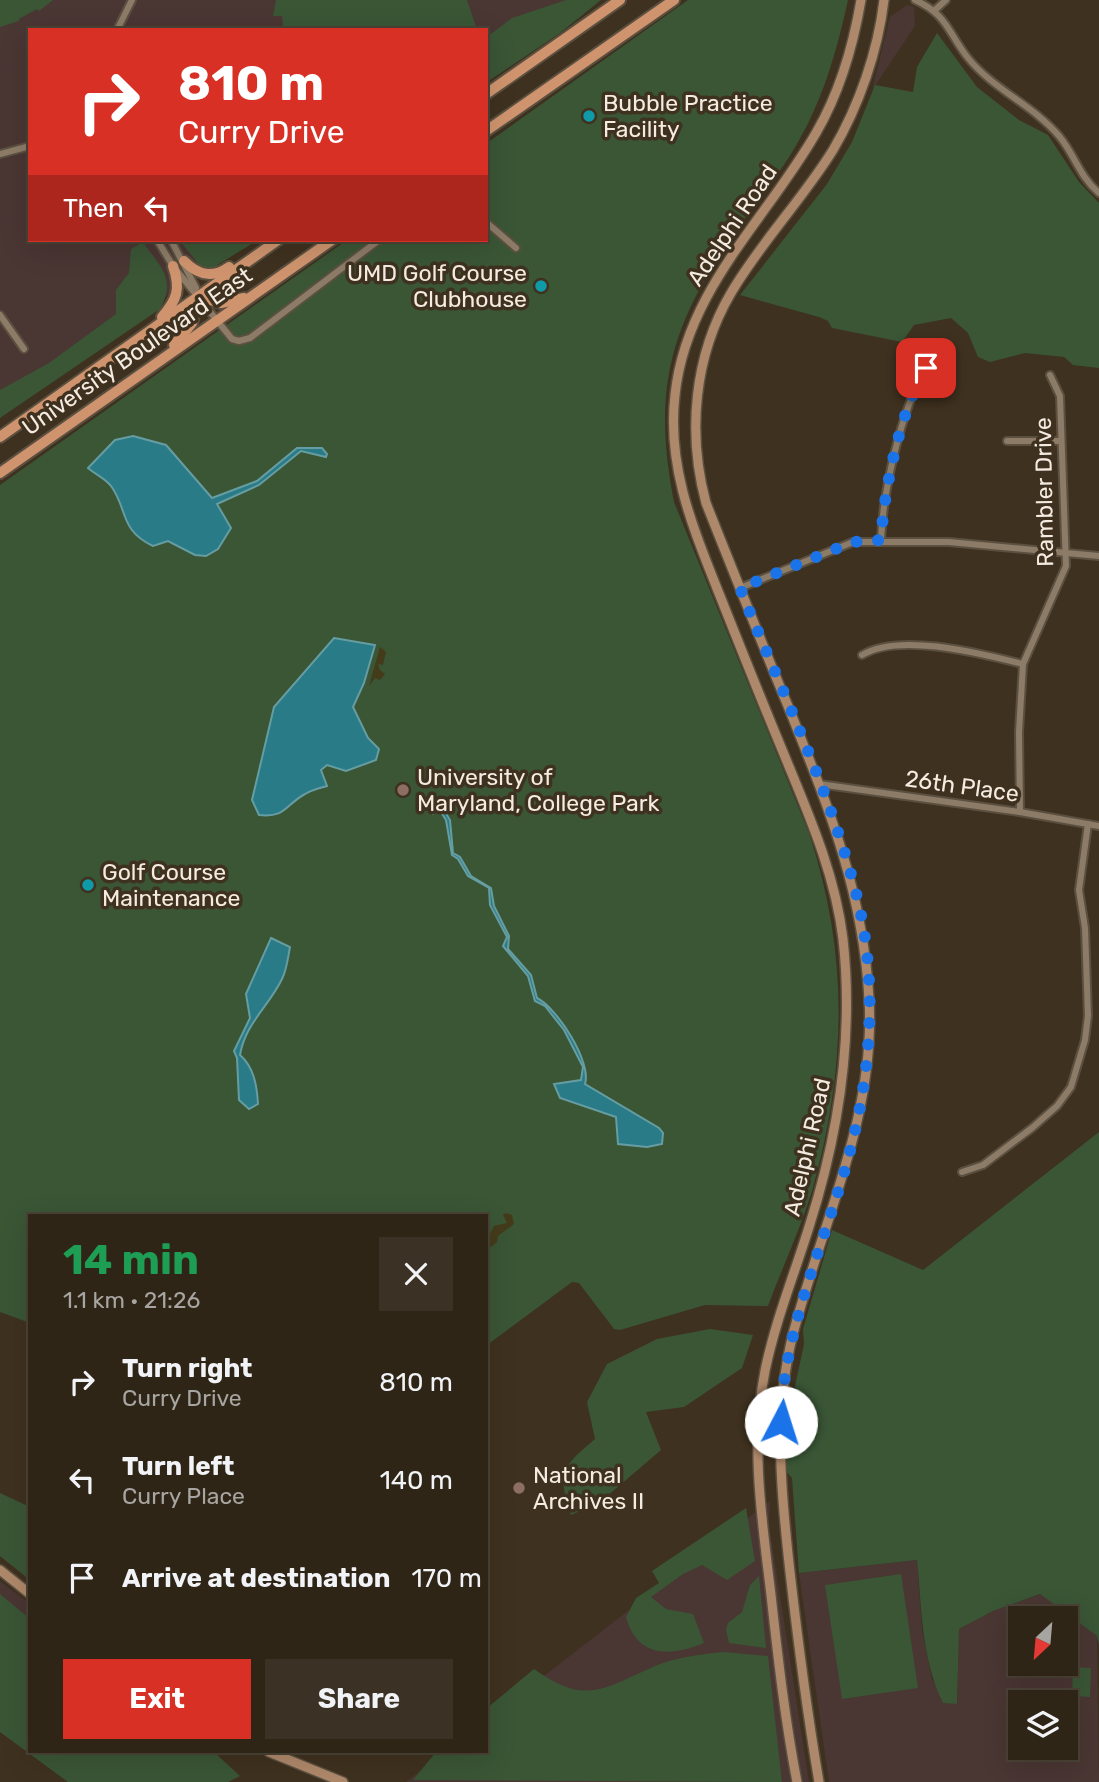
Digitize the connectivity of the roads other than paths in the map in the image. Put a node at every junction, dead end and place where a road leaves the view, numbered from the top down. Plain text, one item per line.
1 (132, 0) edge
2 (620, 0) edge
3 (674, 0) edge
4 (861, 0) edge
5 (884, 0) edge
6 (915, 0) edge
7 (946, 0) edge
8 (936, 10) junction
9 (118, 28) edge
10 (488, 93) edge
11 (488, 130) edge
12 (28, 147) edge
13 (0, 154) edge
14 (1099, 192) edge
15 (488, 224) edge
16 (159, 242) edge
17 (172, 242) edge
18 (273, 242) edge
19 (273, 242) edge
20 (329, 242) edge
21 (376, 242) edge
22 (516, 248) dead end
23 (179, 264) junction
24 (260, 290) junction
25 (199, 297) junction
26 (0, 315) edge
27 (216, 320) junction
28 (144, 335) junction
29 (24, 349) dead end
30 (155, 365) junction
31 (926, 368) dead end
32 (1050, 375) dead end
33 (0, 437) edge
34 (1007, 441) dead end
35 (1060, 441) junction
36 (0, 473) edge
37 (881, 540) junction
38 (1066, 554) junction
39 (1099, 556) edge
40 (740, 588) junction
41 (862, 655) dead end
42 (1023, 664) junction
43 (819, 784) junction
44 (1020, 812) junction
45 (1088, 824) junction
46 (1099, 826) edge
47 (962, 1172) dead end
48 (0, 1570) edge
49 (28, 1592) edge
50 (271, 1753) edge
51 (343, 1782) edge
52 (797, 1782) edge
53 (819, 1782) edge

1 - 9 street
2 - 10 main road
3 - 11 main road
4 - 52 main road, Adelphi Road
5 - 40 main road, Adelphi Road
6 - 8 street
7 - 8 street
8 - 14 street
12 - 13 street
15 - 22 street
16 - 23 street
17 - 23 street
18 - 23 main road
19 - 25 main road, University Boulevard East
20 - 24 main road, University Boulevard East
21 - 27 street
23 - 25 street
23 - 25 street
23 - 28 main road
24 - 25 main road
24 - 27 main road, University Boulevard East
25 - 27 street
25 - 28 main road, University Boulevard East
25 - 30 main road
26 - 29 street
27 - 30 main road, University Boulevard East
28 - 33 main road, University Boulevard East
30 - 36 main road, University Boulevard East
31 - 37 street
32 - 35 street, Rambler Drive
34 - 35 street
35 - 38 street, Rambler Drive
37 - 38 street
37 - 40 street
38 - 39 street
38 - 42 street, Rambler Drive
40 - 43 main road, Adelphi Road
41 - 42 street
42 - 44 street, Rambler Drive
43 - 44 street, 26th Place
43 - 53 main road, Adelphi Road
44 - 45 street, 26th Place
45 - 46 street, 26th Place
45 - 47 street
48 - 49 main road
50 - 51 main road

